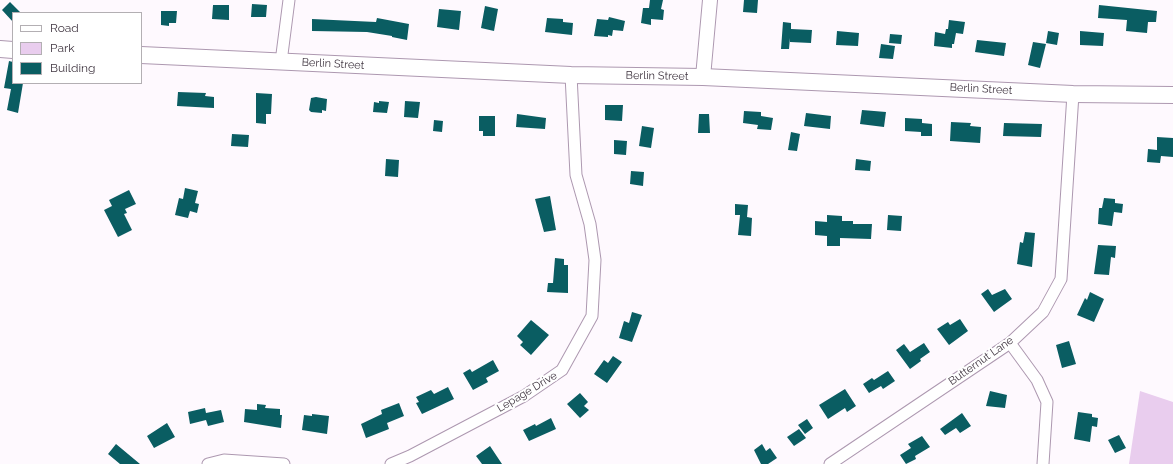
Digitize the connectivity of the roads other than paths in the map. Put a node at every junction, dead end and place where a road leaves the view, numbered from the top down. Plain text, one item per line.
1 (289, 0) edge
2 (710, 0) edge
3 (0, 49) edge
4 (12, 50) edge
5 (142, 55) edge
6 (281, 62) junction
7 (572, 75) junction
8 (703, 76) junction
9 (1073, 94) junction
10 (1173, 95) edge
11 (1010, 343) junction
12 (208, 464) edge
13 (284, 464) edge
14 (391, 464) edge
15 (830, 464) edge
16 (1043, 464) edge

1 - 6 street
2 - 8 street
3 - 4 main road
5 - 6 main road, Berlin Street
6 - 7 main road, Berlin Street
7 - 8 main road, Berlin Street
7 - 14 street, Lepage Drive
8 - 9 main road, Berlin Street
9 - 10 main road, Berlin Street
9 - 11 street, Butternut Lane
11 - 15 street, Butternut Lane
11 - 16 street
12 - 13 street

